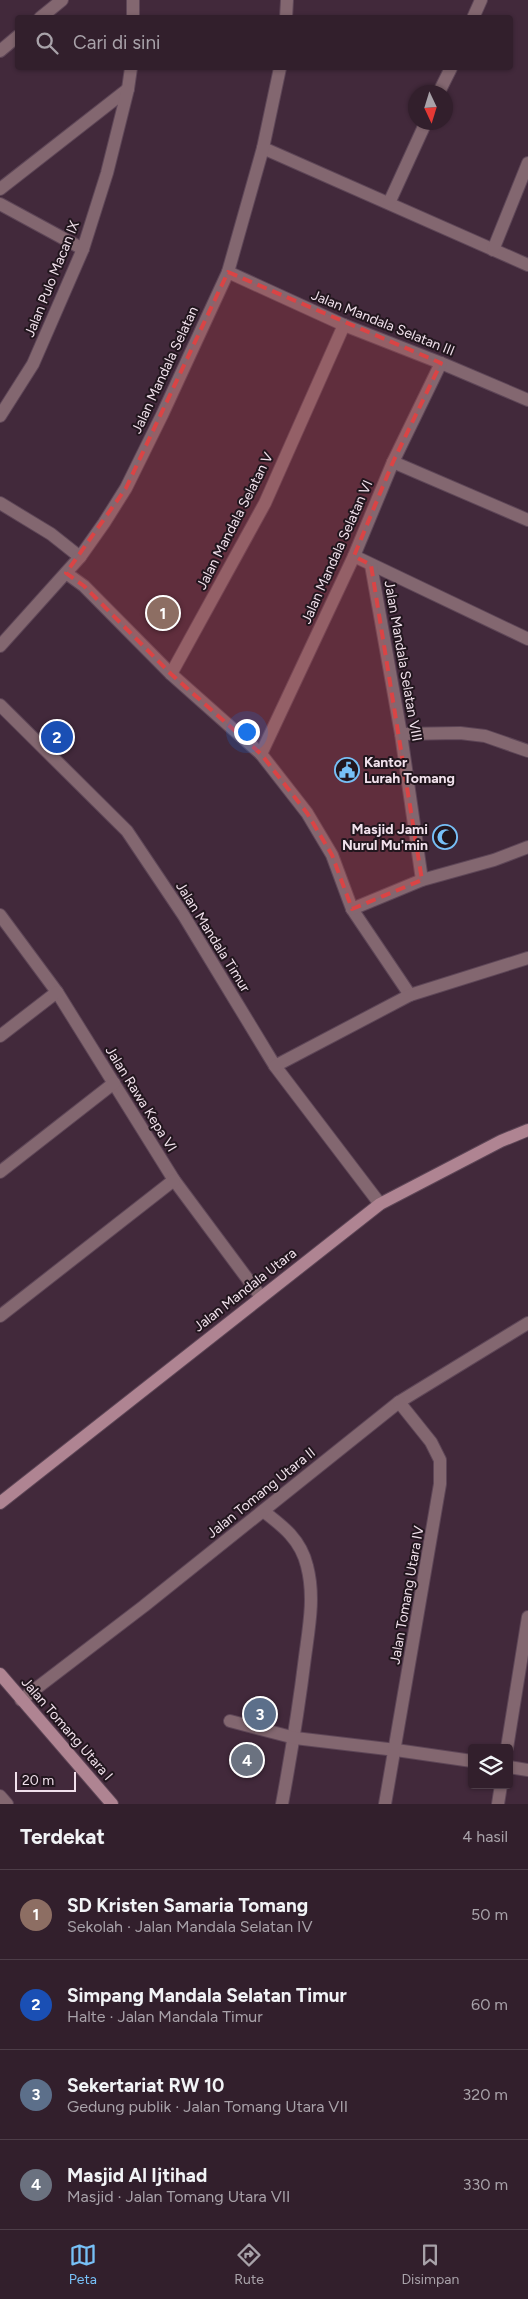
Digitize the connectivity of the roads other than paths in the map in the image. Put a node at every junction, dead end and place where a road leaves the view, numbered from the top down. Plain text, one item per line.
1 (62, 0) edge
2 (133, 0) edge
3 (287, 0) edge
4 (481, 0) edge
5 (44, 15) edge
6 (133, 15) edge
7 (286, 15) edge
8 (474, 15) edge
9 (15, 38) edge
10 (0, 51) edge
11 (130, 70) edge
12 (280, 70) edge
13 (449, 70) edge
14 (442, 85) edge
15 (128, 88) junction
16 (422, 130) edge
17 (263, 148) junction
18 (528, 163) edge
19 (0, 190) edge
20 (389, 203) junction
21 (0, 204) edge
22 (83, 249) junction
23 (493, 250) junction
24 (528, 265) edge
25 (228, 272) junction
26 (344, 325) junction
27 (442, 363) junction
28 (528, 400) edge
29 (0, 416) edge
30 (393, 462) junction
31 (0, 503) edge
32 (528, 520) edge
33 (354, 556) junction
34 (80, 557) junction
35 (371, 565) junction
36 (66, 573) junction
37 (528, 639) edge
38 (0, 646) edge
39 (171, 674) junction
40 (0, 705) edge
41 (401, 734) junction
42 (528, 751) edge
43 (260, 754) junction
44 (528, 847) edge
45 (422, 880) junction
46 (352, 909) junction
47 (0, 915) edge
48 (528, 958) edge
49 (57, 992) junction
50 (410, 995) junction
51 (0, 1036) edge
52 (275, 1066) junction
53 (114, 1083) junction
54 (528, 1130) edge
55 (0, 1172) edge
56 (174, 1180) junction
57 (380, 1204) junction
58 (261, 1297) junction
59 (0, 1316) edge
60 (528, 1324) edge
61 (399, 1402) junction
62 (0, 1504) edge
63 (263, 1511) junction
64 (528, 1616) edge
65 (0, 1674) edge
66 (21, 1700) junction
67 (230, 1721) dead end
68 (295, 1738) junction
69 (508, 1744) edge
70 (396, 1750) junction
71 (468, 1760) edge
72 (513, 1768) edge
73 (528, 1770) edge
74 (500, 1789) edge
75 (0, 1796) edge
76 (6, 1804) edge
77 (112, 1804) edge
78 (282, 1804) edge
79 (386, 1804) edge
80 (498, 1804) edge

1 - 5 street
2 - 6 street
3 - 7 street
4 - 8 street
9 - 10 street
11 - 15 street, Jalan Pulo Macan IX
12 - 17 street, Jalan Mandala Selatan
13 - 14 street
15 - 19 street
15 - 22 street, Jalan Pulo Macan IX
16 - 20 street
17 - 20 street
17 - 25 street, Jalan Mandala Selatan
18 - 23 street
20 - 23 street
21 - 22 street
22 - 29 street, Jalan Pulo Macan IX
23 - 24 street
25 - 26 street, Jalan Mandala Selatan III
25 - 34 street, Jalan Mandala Selatan
26 - 27 street, Jalan Mandala Selatan III
26 - 39 street, Jalan Mandala Selatan V
27 - 28 street, Jalan Mandala Selatan III
27 - 30 street, Jalan Mandala Selatan VI
30 - 32 street
30 - 33 street, Jalan Mandala Selatan VI
31 - 34 street
33 - 35 street
33 - 43 street, Jalan Mandala Selatan VI
34 - 36 street, Jalan Mandala Selatan
35 - 37 street
35 - 41 street, Jalan Mandala Selatan VIII
36 - 38 street, Jalan Mandala Selatan
36 - 39 street
39 - 43 street
40 - 52 street, Jalan Mandala Timur
41 - 42 street
41 - 45 street, Jalan Mandala Selatan VIII
43 - 46 street
44 - 45 street
45 - 46 street
46 - 50 street
47 - 49 street, Jalan Rawa Kepa VI
48 - 50 street
49 - 51 street
49 - 53 street, Jalan Rawa Kepa VI
50 - 52 street
52 - 57 street, Jalan Mandala Timur
53 - 55 street
53 - 56 street, Jalan Rawa Kepa VI
54 - 57 street, Jalan Mandala Utara
56 - 58 street, Jalan Rawa Kepa VI
56 - 59 street
57 - 58 street, Jalan Mandala Utara
58 - 62 street, Jalan Mandala Utara
60 - 61 street, Jalan Tomang Utara II
61 - 63 street, Jalan Tomang Utara II
61 - 70 street, Jalan Tomang Utara IV
63 - 66 street, Jalan Tomang Utara II
63 - 68 street
64 - 69 street
65 - 66 street, Jalan Tomang Utara I
66 - 77 street, Jalan Tomang Utara I
67 - 68 street
68 - 70 street
68 - 78 street
70 - 71 street
70 - 79 street, Jalan Tomang Utara IV
72 - 73 street
74 - 80 street
75 - 76 street

